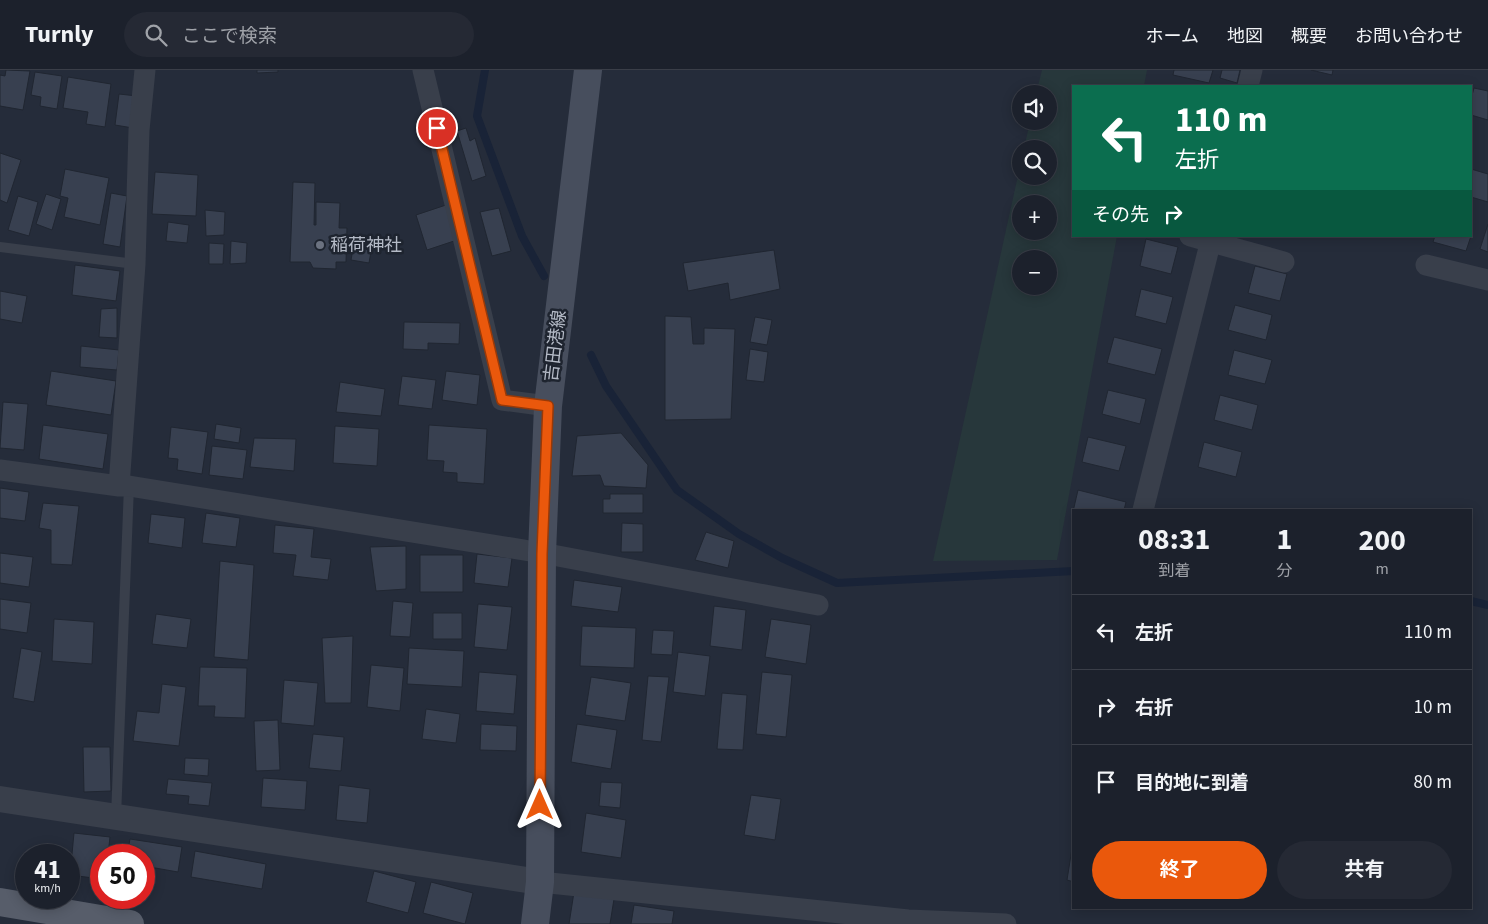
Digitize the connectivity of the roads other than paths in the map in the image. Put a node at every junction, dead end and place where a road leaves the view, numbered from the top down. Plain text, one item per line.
1 (146, 70) edge
2 (423, 70) edge
3 (588, 70) edge
4 (1252, 70) edge
5 (1248, 85) edge
6 (1204, 238) edge
7 (0, 247) edge
8 (1284, 262) dead end
9 (135, 264) junction
10 (1426, 265) dead end
11 (1488, 280) edge
12 (548, 406) junction
13 (0, 470) edge
14 (124, 486) junction
15 (1143, 509) edge
16 (542, 554) junction
17 (818, 605) dead end
18 (0, 799) edge
19 (116, 817) junction
20 (540, 882) junction
21 (0, 902) edge
22 (130, 924) edge
23 (535, 924) edge
24 (1006, 924) edge

1 - 9 street
2 - 12 street
3 - 12 main road, 吉田港線
4 - 5 street
6 - 8 street
6 - 15 street
7 - 9 lane
9 - 14 street
10 - 11 street
12 - 16 main road, 吉田港線
13 - 14 street
14 - 16 street
14 - 19 lane
16 - 17 street
16 - 20 main road, 吉田港線
18 - 19 street
19 - 20 street
20 - 23 main road, 吉田港線
20 - 24 street
21 - 22 main road

